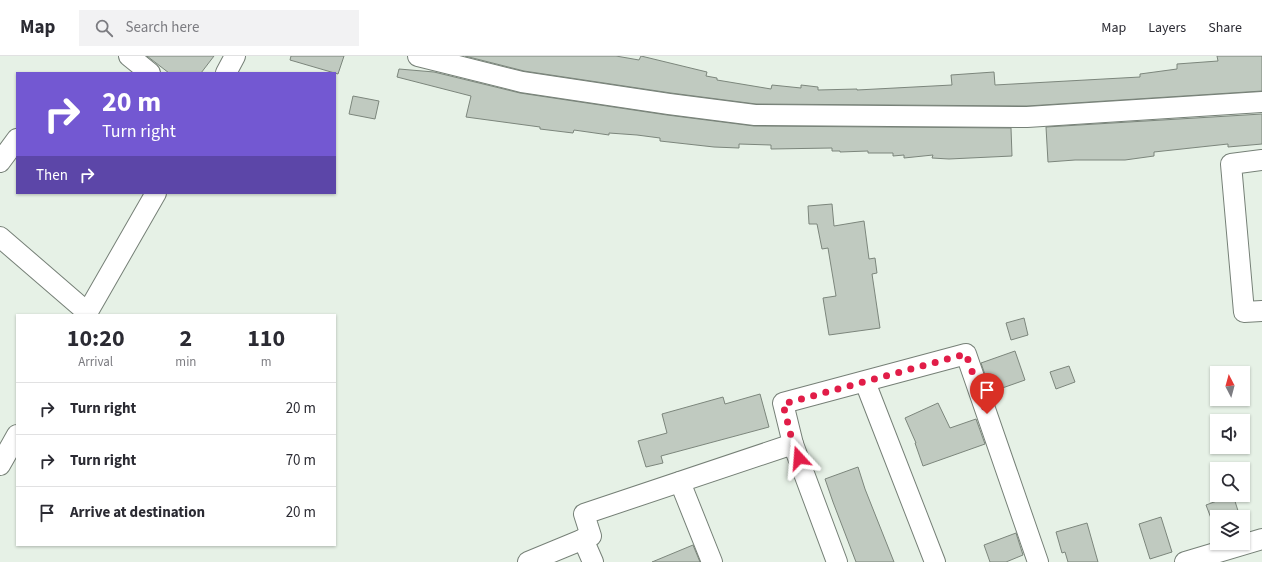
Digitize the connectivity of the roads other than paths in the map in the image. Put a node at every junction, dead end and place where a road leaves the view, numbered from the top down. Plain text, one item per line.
1 (129, 56) edge
2 (235, 56) edge
3 (418, 56) edge
4 (149, 72) edge
5 (227, 72) edge
6 (1262, 102) edge
7 (16, 140) edge
8 (1262, 160) edge
9 (0, 162) edge
10 (155, 194) edge
11 (0, 237) edge
12 (1262, 310) edge
13 (87, 314) edge
14 (864, 382) junction
15 (16, 438) edge
16 (793, 444) junction
17 (0, 465) edge
18 (680, 482) junction
19 (1262, 538) edge
20 (583, 539) junction
21 (528, 562) edge
22 (593, 562) edge
23 (712, 562) edge
24 (837, 562) edge
25 (935, 562) edge
26 (1038, 562) edge
27 (1185, 562) edge

1 - 4 street
2 - 5 street
3 - 6 street
7 - 9 street
8 - 12 street
10 - 13 street
11 - 13 street
14 - 16 street
14 - 25 street
14 - 26 street
15 - 17 street
16 - 18 street
16 - 24 street
18 - 20 street
18 - 23 street
19 - 27 street
20 - 21 street
20 - 22 street

